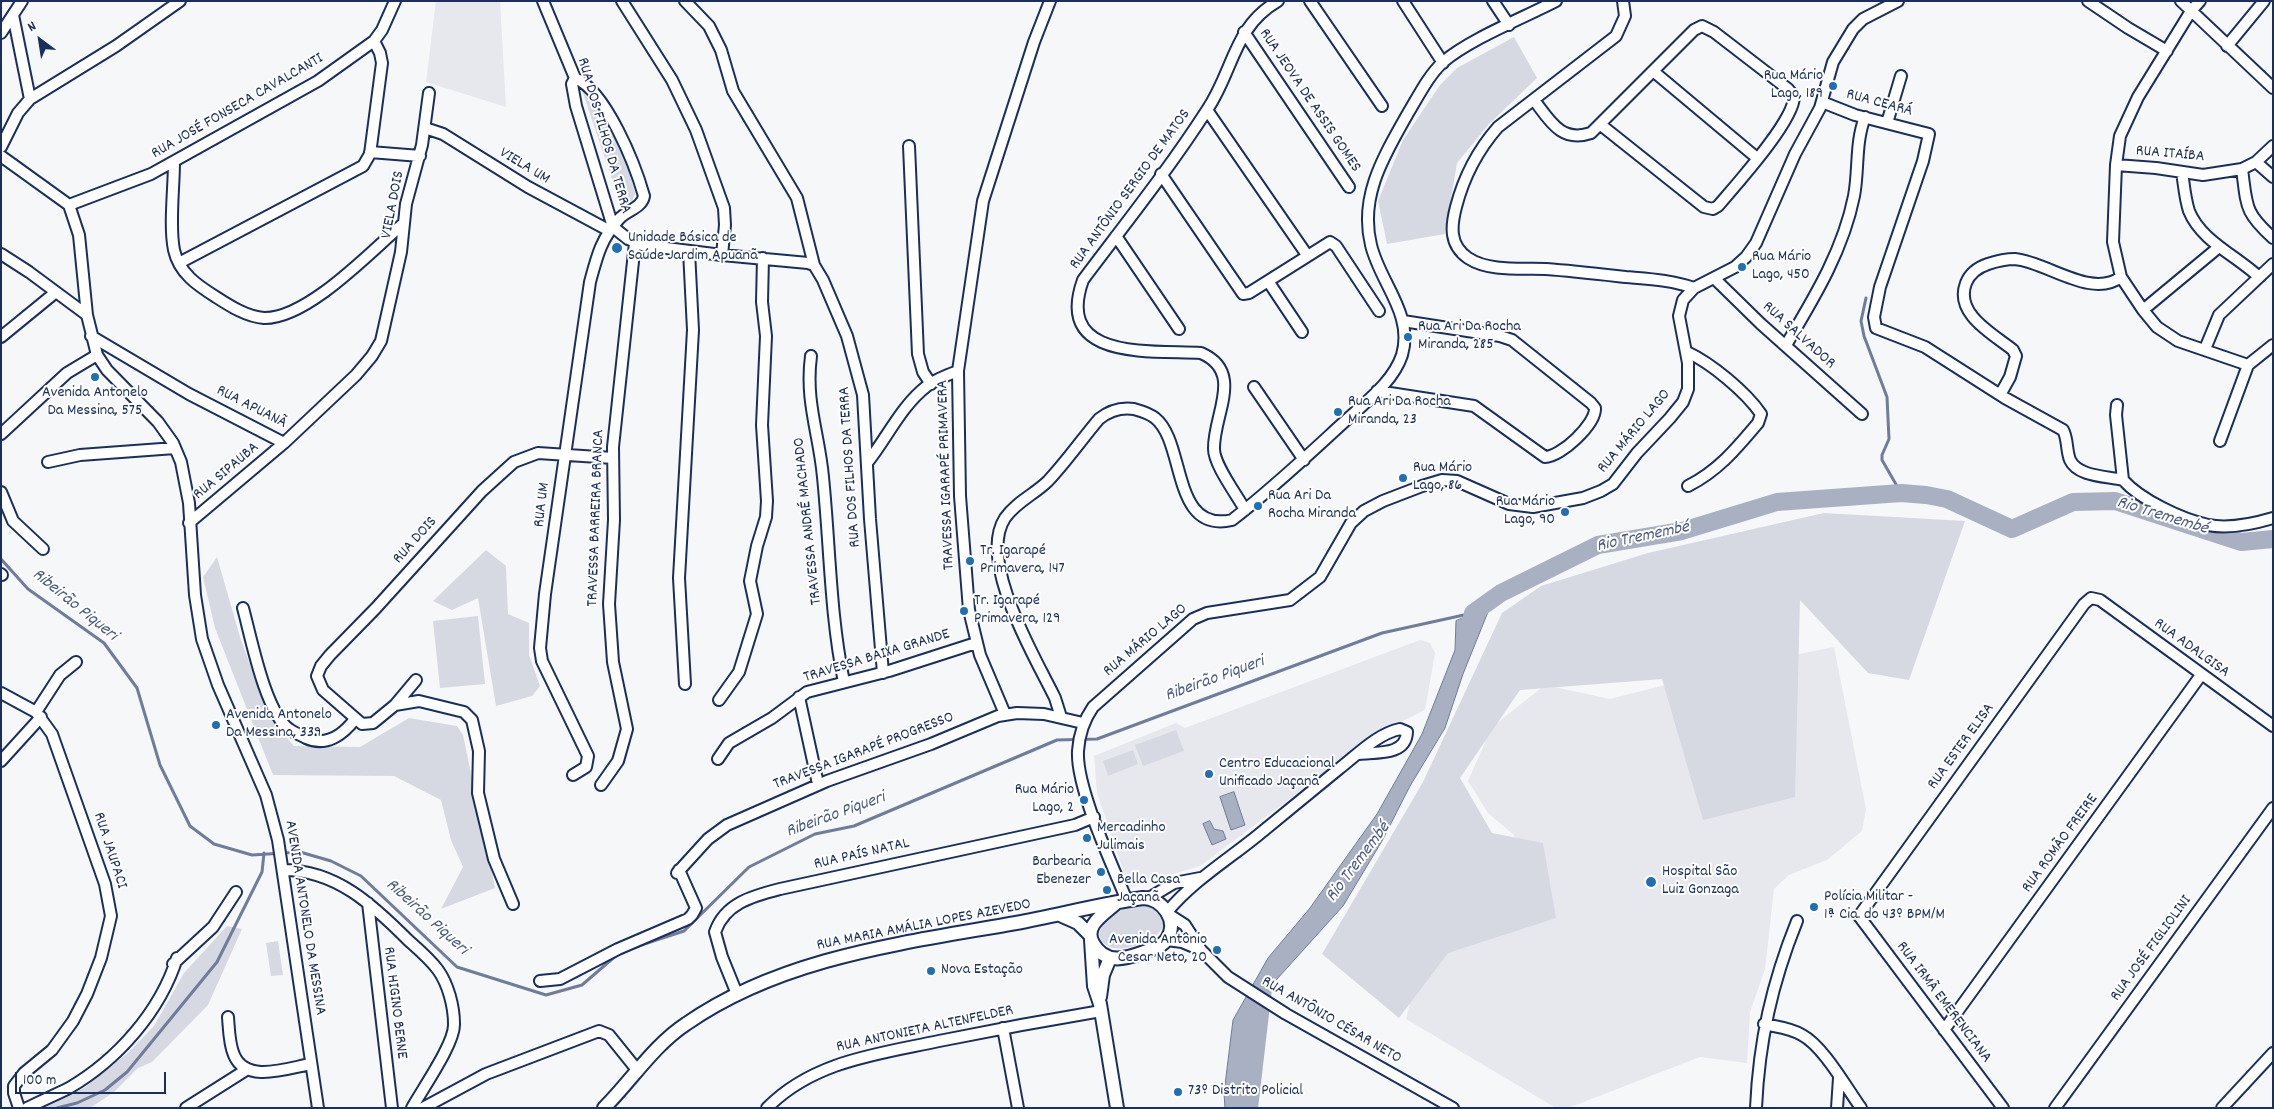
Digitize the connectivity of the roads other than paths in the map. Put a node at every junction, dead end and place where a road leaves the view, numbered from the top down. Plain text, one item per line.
1 (22, 1) edge
2 (180, 1) edge
3 (395, 1) edge
4 (543, 1) edge
5 (622, 1) edge
6 (685, 1) edge
7 (1278, 1) edge
8 (1310, 1) edge
9 (1403, 1) edge
10 (1493, 1) edge
11 (1556, 1) edge
12 (1623, 1) edge
13 (1898, 1) edge
14 (2088, 1) edge
15 (2180, 1) edge
16 (2200, 1) edge
17 (2264, 1) edge
18 (1050, 2) edge
19 (2191, 11) junction
20 (13, 15) junction
21 (1509, 25) junction
22 (1244, 32) junction
23 (1, 33) edge
24 (374, 41) junction
25 (2227, 46) junction
26 (2167, 51) junction
27 (1443, 63) junction
28 (1653, 71) junction
29 (1901, 76) dead end
30 (575, 78) junction
31 (2273, 88) edge
32 (429, 93) dead end
33 (30, 99) junction
34 (1534, 100) junction
35 (1822, 102) junction
36 (1382, 106) dead end
37 (1208, 110) junction
38 (1865, 117) junction
39 (1887, 123) junction
40 (1601, 125) junction
41 (425, 128) junction
42 (909, 146) dead end
43 (2273, 146) edge
44 (1, 147) edge
45 (370, 152) junction
46 (1, 156) edge
47 (420, 156) junction
48 (1757, 158) junction
49 (174, 162) junction
50 (2256, 162) junction
51 (2116, 165) junction
52 (2242, 169) junction
53 (2182, 172) junction
54 (1161, 174) junction
55 (2273, 177) edge
56 (1349, 187) dead end
57 (69, 205) junction
58 (404, 223) junction
59 (611, 229) junction
60 (1116, 236) junction
61 (2273, 238) edge
62 (635, 243) junction
63 (2219, 246) junction
64 (689, 252) junction
65 (1, 254) edge
66 (722, 255) junction
67 (1307, 255) junction
68 (763, 258) junction
69 (179, 263) junction
70 (2273, 264) edge
71 (814, 265) junction
72 (2121, 277) junction
73 (2260, 277) junction
74 (1716, 279) junction
75 (1268, 281) junction
76 (1694, 288) junction
77 (56, 292) junction
78 (2143, 310) junction
79 (1379, 311) dead end
80 (87, 315) junction
81 (1403, 321) junction
82 (387, 322) joint
83 (1178, 329) dead end
84 (1302, 332) dead end
85 (91, 336) junction
86 (1, 337) edge
87 (1786, 345) junction
88 (2273, 346) edge
89 (2204, 349) junction
90 (1687, 352) junction
91 (97, 355) junction
92 (811, 356) dead end
93 (2248, 365) junction
94 (958, 371) junction
95 (930, 384) junction
96 (1254, 387) dead end
97 (1377, 391) junction
98 (2000, 395) junction
99 (2117, 405) dead end
100 (1862, 414) dead end
101 (1, 434) edge
102 (2220, 441) dead end
103 (284, 443) junction
104 (175, 448) junction
105 (564, 454) junction
106 (613, 458) junction
107 (1304, 460) junction
108 (48, 462) dead end
109 (867, 463) junction
110 (2123, 480) junction
111 (1688, 486) dead end
112 (2, 493) edge
113 (1245, 510) junction
114 (2273, 518) edge
115 (189, 523) junction
116 (43, 549) dead end
117 (2091, 598) joint
118 (243, 608) dead end
119 (976, 643) junction
120 (76, 662) dead end
121 (883, 672) junction
122 (2201, 675) junction
123 (416, 680) dead end
124 (844, 682) junction
125 (685, 684) dead end
126 (1, 693) edge
127 (799, 697) junction
128 (719, 700) dead end
129 (395, 705) junction
130 (1005, 714) junction
131 (39, 715) junction
132 (1061, 717) junction
133 (355, 719) junction
134 (1083, 726) junction
135 (2273, 726) edge
136 (1358, 754) dead end
137 (718, 759) dead end
138 (1, 761) edge
139 (573, 775) dead end
140 (818, 784) junction
141 (601, 785) dead end
142 (2273, 808) edge
143 (1094, 817) junction
144 (283, 866) junction
145 (1201, 877) junction
146 (236, 892) dead end
147 (1149, 898) junction
148 (1121, 902) junction
149 (368, 903) junction
150 (512, 904) dead end
151 (1168, 913) junction
152 (1060, 915) junction
153 (1859, 916) joint
154 (1797, 921) dead end
155 (1090, 937) junction
156 (1167, 940) junction
157 (1201, 950) junction
158 (1110, 958) junction
159 (540, 981) dead end
160 (737, 994) junction
161 (1100, 1008) junction
162 (228, 1016) dead end
163 (1764, 1024) junction
164 (1003, 1028) junction
165 (1944, 1030) junction
166 (2273, 1053) edge
167 (312, 1064) junction
168 (246, 1070) junction
169 (638, 1071) junction
170 (1839, 1078) junction
171 (19, 1108) edge
172 (27, 1108) edge
173 (186, 1108) edge
174 (318, 1108) edge
175 (392, 1108) edge
176 (412, 1108) edge
177 (423, 1108) edge
178 (604, 1108) edge
179 (767, 1108) edge
180 (1018, 1108) edge
181 (1117, 1108) edge
182 (1453, 1108) edge
183 (1756, 1108) edge
184 (1837, 1108) edge
185 (1861, 1108) edge
186 (2003, 1108) edge
187 (2054, 1108) edge
188 (2222, 1108) edge

1 - 20 street
2 - 33 street
3 - 24 street, RUA JOSÉ FONSECA CAVALCANTI
4 - 30 street, RUA DOS FILHOS DA TERRA
5 - 66 street
6 - 71 street
7 - 22 street, RUA ANTÔNIO SERGIO DE MATOS
8 - 36 street
9 - 27 street
10 - 21 street
11 - 21 street
12 - 34 street
13 - 35 street
14 - 26 street
15 - 19 street
16 - 19 street
17 - 25 street
18 - 94 street, TRAVESSA IGARAPÉ PRIMAVERA
19 - 25 street
19 - 26 street
20 - 23 street
20 - 33 street
21 - 27 street
22 - 37 street, RUA ANTÔNIO SERGIO DE MATOS
22 - 56 street, RUA JEOVA DE ASSIS GOMES
24 - 45 street
24 - 49 street, RUA JOSÉ FONSECA CAVALCANTI
25 - 31 street
26 - 51 street
27 - 81 street
28 - 40 street
28 - 48 street
28 - 48 street
29 - 39 street
30 - 59 street, RUA DOS FILHOS DA TERRA
30 - 59 street, RUA UM
32 - 41 street, VIELA DOIS
33 - 44 street
34 - 40 street
34 - 76 street
35 - 38 street, RUA CEARÁ
35 - 74 street
37 - 54 street, RUA ANTÔNIO SERGIO DE MATOS
37 - 67 street
38 - 39 street, RUA CEARÁ
38 - 87 street
39 - 98 street, RUA CEARÁ
40 - 48 street
41 - 47 street, VIELA DOIS
41 - 59 street, VIELA UM
42 - 95 street
43 - 50 street, RUA ITAÍBA
45 - 47 street
45 - 69 street
46 - 57 street
47 - 58 street, VIELA DOIS
49 - 57 street, RUA JOSÉ FONSECA CAVALCANTI
49 - 69 street
50 - 52 street, RUA ITAÍBA
50 - 55 street
51 - 53 street, RUA ITAÍBA
51 - 72 street
52 - 53 street, RUA ITAÍBA
52 - 61 street
53 - 63 street
54 - 60 street, RUA ANTÔNIO SERGIO DE MATOS
54 - 75 street
57 - 80 street, AVENIDA ANTONELO DA MESSINA
58 - 69 street
58 - 82 street, VIELA DOIS
59 - 62 street, RUA DOS FILHOS DA TERRA
59 - 105 street, RUA UM
60 - 83 street
60 - 113 street, RUA ANTÔNIO SERGIO DE MATOS
62 - 64 street, RUA DOS FILHOS DA TERRA
62 - 106 street, TRAVESSA BARREIRA BRANCA
63 - 73 street
63 - 78 street
64 - 66 street, RUA DOS FILHOS DA TERRA
64 - 125 street
65 - 77 street
66 - 68 street, RUA DOS FILHOS DA TERRA
67 - 75 street
67 - 79 street
68 - 71 street, RUA DOS FILHOS DA TERRA
68 - 128 street
70 - 73 street
71 - 109 street, RUA DOS FILHOS DA TERRA
72 - 78 street
72 - 98 street
73 - 89 street
74 - 76 street
74 - 87 street, RUA SALVADOR
75 - 84 street
76 - 90 street, RUA MÁRIO LAGO
77 - 80 street
77 - 86 street
78 - 89 street
80 - 85 street, AVENIDA ANTONELO DA MESSINA
81 - 97 street
81 - 97 street
82 - 103 street, RUA APUANÃ
85 - 91 street, AVENIDA ANTONELO DA MESSINA
85 - 103 street, RUA APUANÃ
87 - 100 street, RUA SALVADOR
88 - 93 street
89 - 93 street
90 - 111 street
90 - 134 street, RUA MÁRIO LAGO
91 - 101 street
91 - 104 street, AVENIDA ANTONELO DA MESSINA
92 - 124 street, TRAVESSA ANDRÉ MACHADO
93 - 102 street
94 - 95 street
94 - 119 street, TRAVESSA IGARAPÉ PRIMAVERA
95 - 109 street
96 - 107 street
97 - 107 street
98 - 110 street
99 - 110 street
103 - 115 street, RUA SIPAUBA
104 - 108 street
104 - 115 street, AVENIDA ANTONELO DA MESSINA
105 - 106 street, RUA DOIS
105 - 133 street, RUA DOIS
105 - 139 street, RUA UM
106 - 141 street, TRAVESSA BARREIRA BRANCA
107 - 113 street
109 - 121 street, RUA DOS FILHOS DA TERRA
110 - 114 street
112 - 116 street
113 - 132 street
115 - 144 street, AVENIDA ANTONELO DA MESSINA
117 - 122 street, RUA ADALGISA
117 - 153 street, RUA ESTER ELISA
118 - 133 street
119 - 121 street, TRAVESSA BAIXA GRANDE
119 - 130 street, TRAVESSA IGARAPÉ PRIMAVERA
120 - 131 street
121 - 124 street, TRAVESSA BAIXA GRANDE
122 - 135 street, RUA ADALGISA
122 - 165 street, RUA ROMÃO FREIRE
123 - 129 street
124 - 127 street, TRAVESSA BAIXA GRANDE
126 - 131 street
127 - 137 street, TRAVESSA BAIXA GRANDE
127 - 140 street
129 - 133 street
129 - 150 street
130 - 132 street, TRAVESSA IGARAPÉ PROGRESSO
130 - 140 street, TRAVESSA IGARAPÉ PROGRESSO
131 - 138 street
131 - 171 street, RUA JAUPACI
132 - 134 street, TRAVESSA IGARAPÉ PROGRESSO
134 - 143 street, RUA MÁRIO LAGO
136 - 145 street
140 - 159 street, TRAVESSA IGARAPÉ PROGRESSO
142 - 187 street, RUA JOSÉ FIGLIOLINI
143 - 148 street, RUA MÁRIO LAGO
143 - 160 street, RUA PAÍS NATAL
144 - 149 street
144 - 167 street, AVENIDA ANTONELO DA MESSINA
145 - 147 street
145 - 151 street
146 - 172 street
147 - 148 main road
147 - 151 main road
148 - 152 main road, RUA MARIA AMÁLIA LOPES AZEVEDO
148 - 155 main road
149 - 175 street, RUA HIGINO BERNE
149 - 176 street
151 - 156 main road
151 - 157 street, RUA ANTÔNIO CÉSAR NETO
152 - 155 main road
152 - 160 main road, RUA MARIA AMÁLIA LOPES AZEVEDO
153 - 165 street, RUA IRMÃ EMERENCIANA
154 - 163 street
155 - 158 main road
155 - 161 main road
156 - 157 street, RUA ANTÔNIO CÉSAR NETO
156 - 158 main road
157 - 182 street, RUA ANTÔNIO CÉSAR NETO
158 - 161 main road
160 - 169 main road, RUA MARIA AMÁLIA LOPES AZEVEDO
161 - 164 street, RUA ANTONIETA ALTENFELDER
161 - 181 main road
162 - 168 street
163 - 170 street
163 - 183 street
164 - 179 street, RUA ANTONIETA ALTENFELDER
164 - 180 street
165 - 186 street, RUA IRMÃ EMERENCIANA
166 - 188 street
167 - 168 street
167 - 174 street, AVENIDA ANTONELO DA MESSINA
168 - 173 street
169 - 177 street
169 - 178 main road, RUA MARIA AMÁLIA LOPES AZEVEDO
170 - 184 street
170 - 185 street

